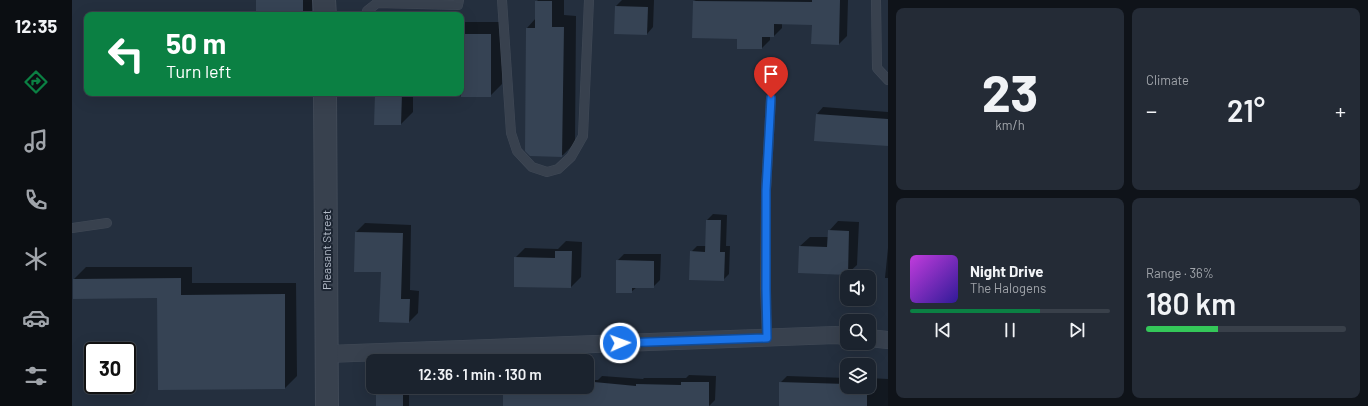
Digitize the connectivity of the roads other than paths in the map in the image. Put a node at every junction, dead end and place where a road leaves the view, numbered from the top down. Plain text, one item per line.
1 (324, 0) edge
2 (458, 0) edge
3 (502, 0) edge
4 (589, 0) edge
5 (876, 0) edge
6 (324, 12) edge
7 (367, 12) edge
8 (888, 80) edge
9 (325, 96) edge
10 (771, 98) dead end
11 (107, 223) dead end
12 (72, 228) edge
13 (840, 335) edge
14 (767, 338) junction
15 (876, 339) edge
16 (888, 340) edge
17 (327, 354) junction
18 (327, 406) edge

1 - 6 street
2 - 7 lane
3 - 4 lane
5 - 8 lane
9 - 17 street, Pleasant Street
10 - 14 lane
11 - 12 lane
13 - 14 street
14 - 17 street
15 - 16 street
17 - 18 street, Pleasant Street

